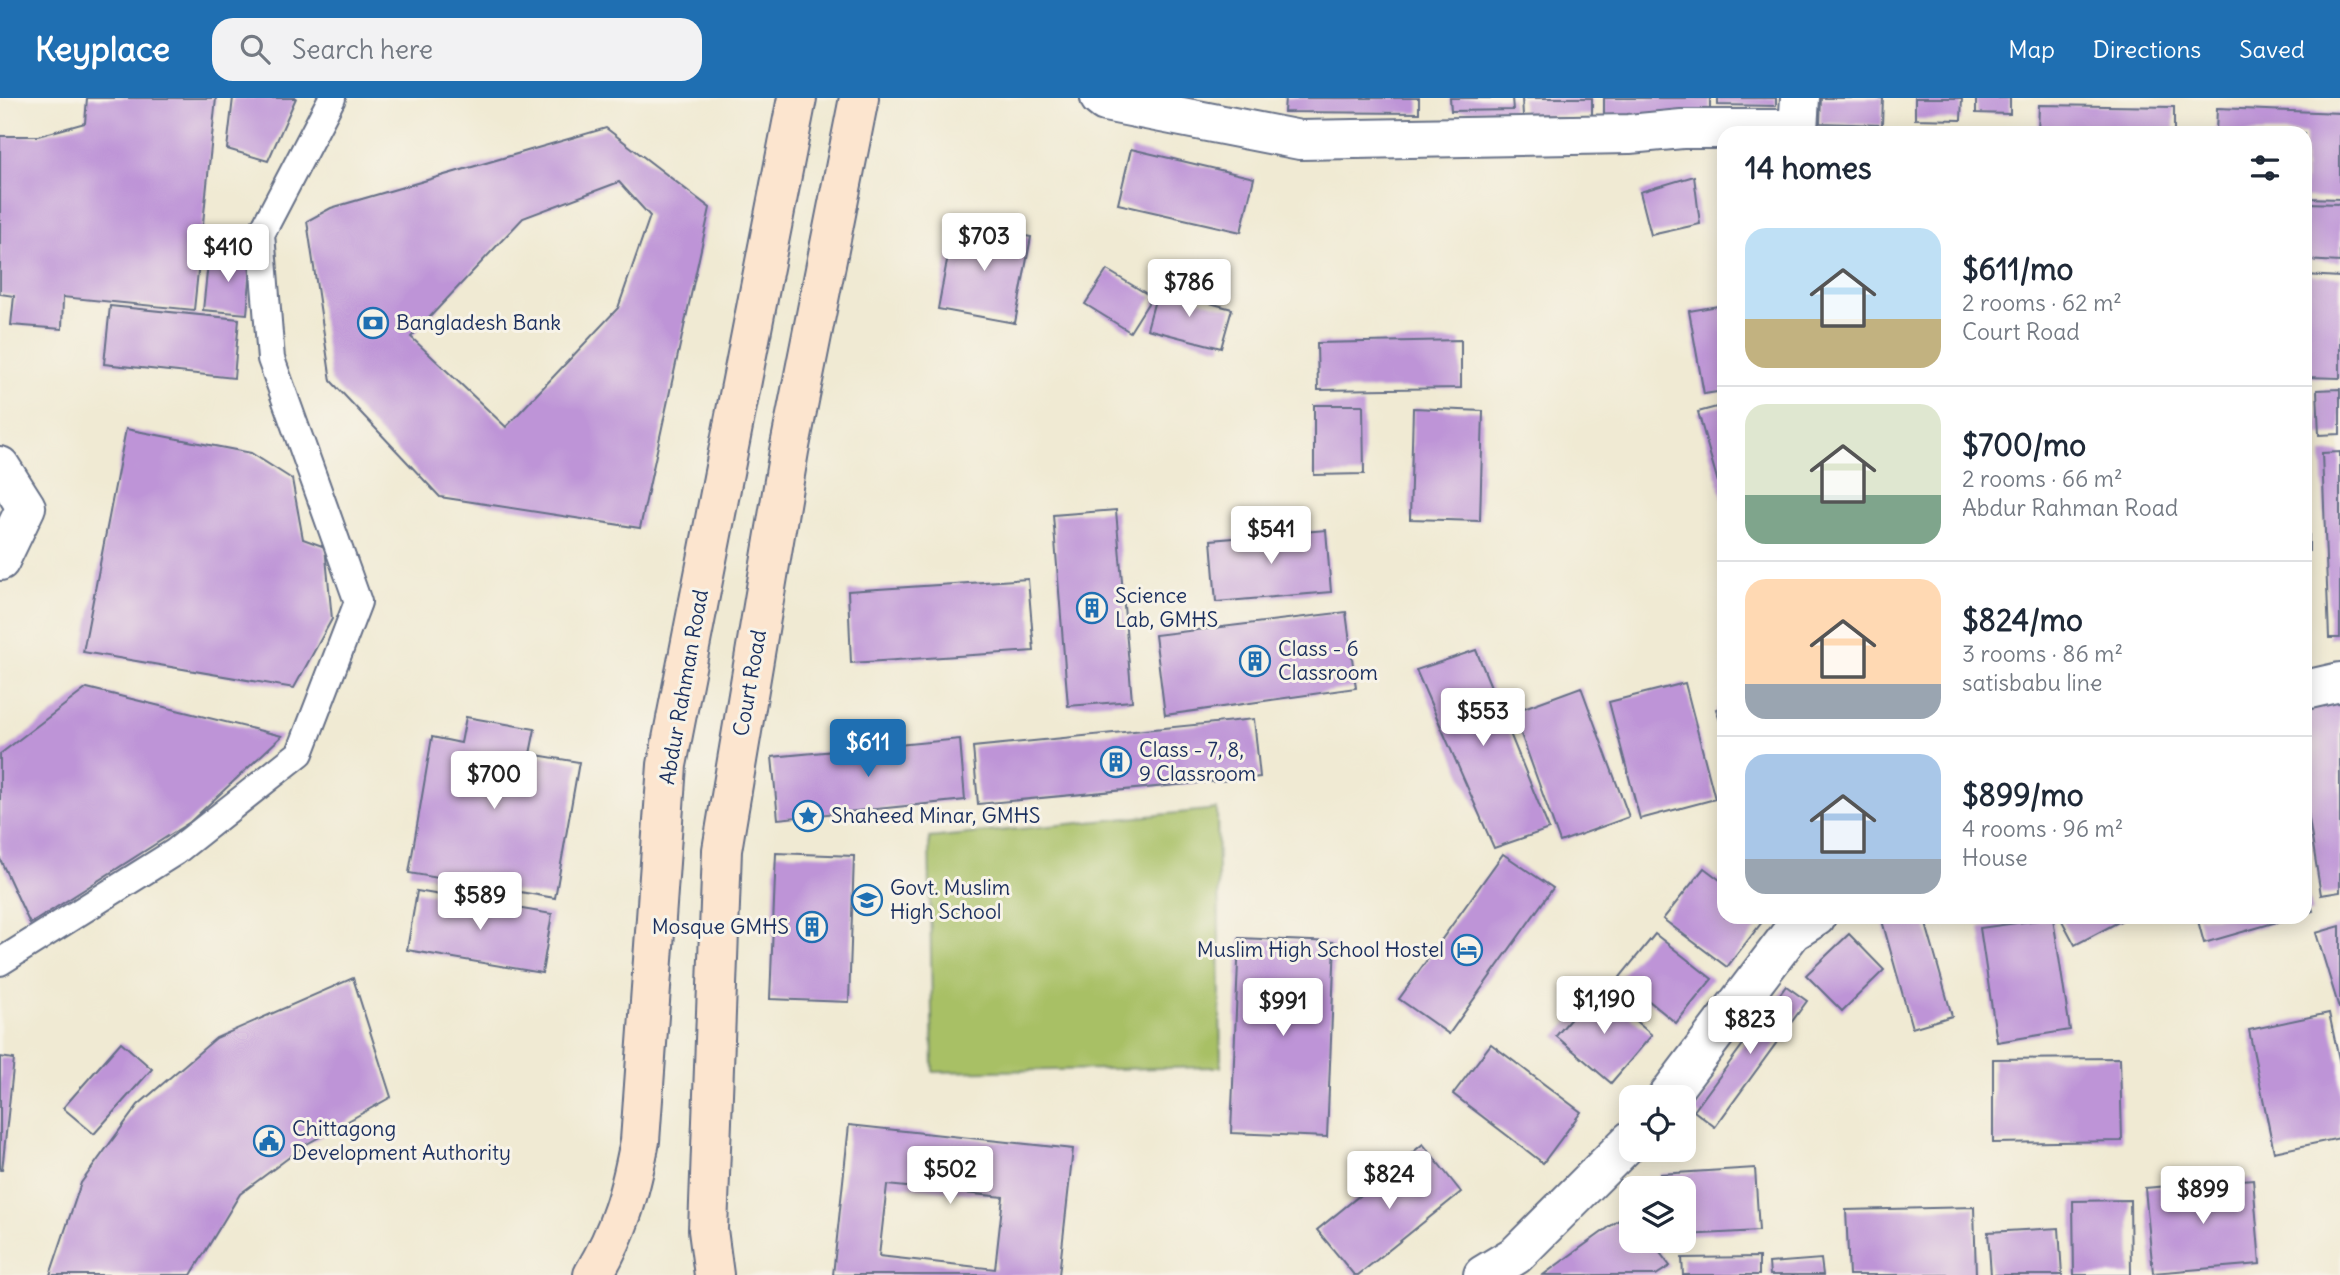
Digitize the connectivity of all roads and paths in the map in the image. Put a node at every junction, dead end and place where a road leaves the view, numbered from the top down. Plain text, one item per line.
1 (332, 98) edge
2 (797, 98) edge
3 (859, 98) edge
4 (1100, 98) edge
5 (1799, 120) edge
6 (1729, 126) edge
7 (1717, 127) edge
8 (0, 466) edge
9 (0, 561) edge
10 (2340, 682) edge
11 (2312, 689) edge
12 (1805, 924) edge
13 (0, 962) edge
14 (1676, 1085) edge
15 (1619, 1152) edge
16 (593, 1275) edge
17 (714, 1275) edge
18 (1483, 1275) edge

1 - 13 lane
2 - 16 main road, Abdur Rahman Road
3 - 17 main road, Court Road
4 - 7 street
5 - 6 street
8 - 9 street
10 - 11 street
12 - 14 street
15 - 18 street

